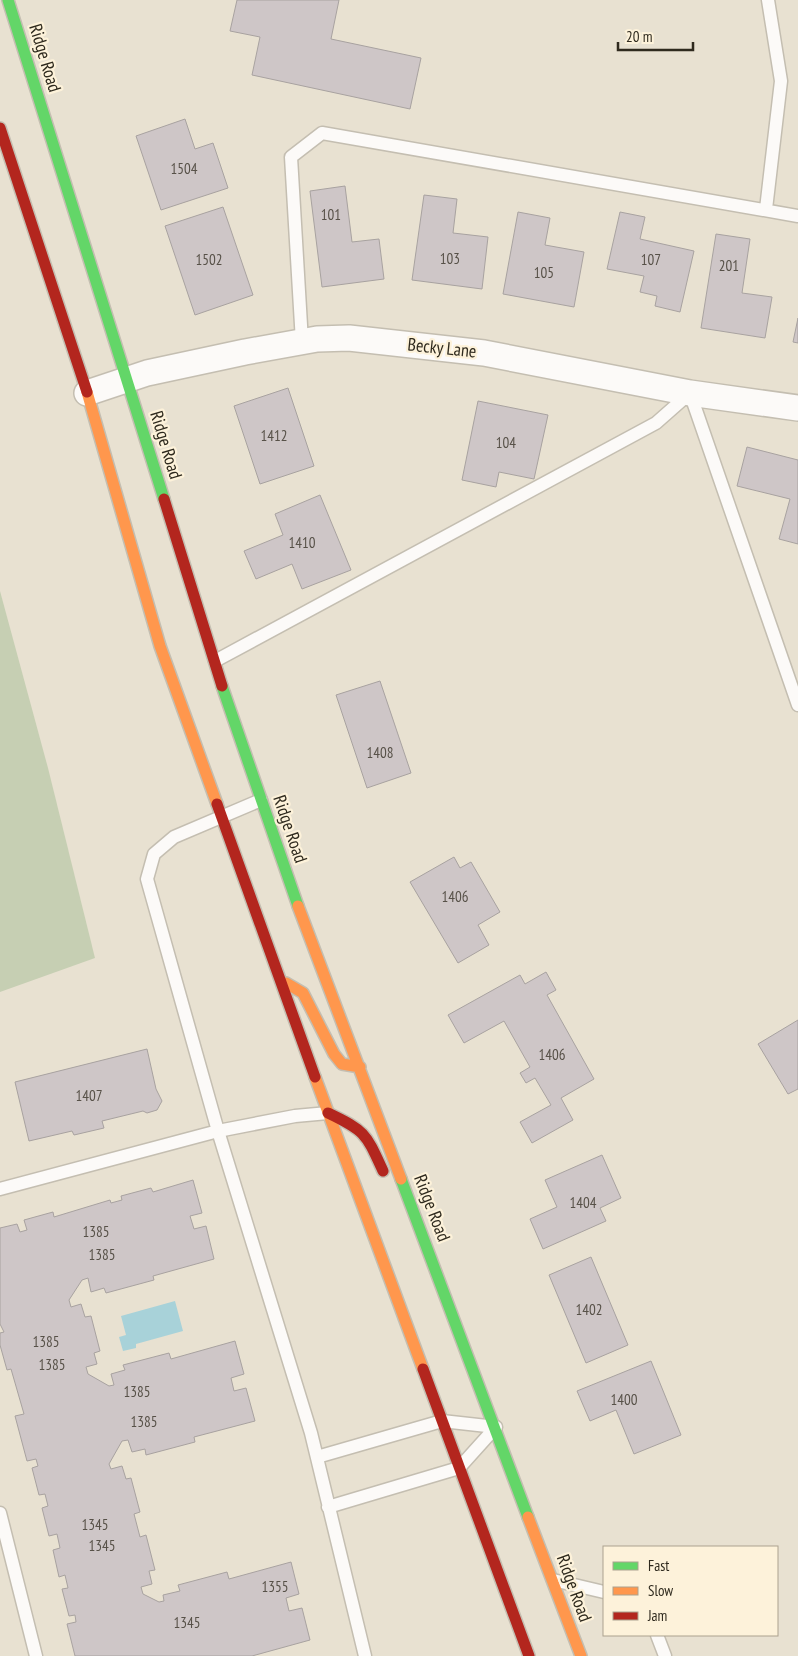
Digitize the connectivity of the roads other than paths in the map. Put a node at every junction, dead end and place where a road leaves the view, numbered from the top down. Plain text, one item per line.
1 (8, 0) edge
2 (768, 0) edge
3 (0, 128) edge
4 (766, 209) junction
5 (798, 216) edge
6 (302, 342) junction
7 (127, 380) junction
8 (87, 393) junction
9 (690, 393) junction
10 (798, 408) edge
11 (215, 661) junction
12 (798, 705) edge
13 (262, 800) junction
14 (221, 816) junction
15 (280, 980) junction
16 (360, 1067) junction
17 (328, 1113) junction
18 (218, 1131) junction
19 (387, 1180) dead end
20 (0, 1189) edge
21 (393, 1197) dead end
22 (415, 1212) junction
23 (442, 1421) junction
24 (496, 1427) junction
25 (317, 1457) junction
26 (459, 1468) junction
27 (328, 1508) junction
28 (0, 1513) edge
29 (552, 1580) junction
30 (603, 1592) edge
31 (657, 1636) edge
32 (36, 1656) edge
33 (365, 1656) edge
34 (529, 1656) edge
35 (581, 1656) edge
36 (665, 1656) edge

1 - 7 main road, Ridge Road
2 - 4 lane
3 - 8 main road
4 - 5 lane
4 - 6 lane
6 - 7 street, Becky Lane
6 - 9 street, Becky Lane
7 - 8 street, Becky Lane
7 - 11 main road, Ridge Road
8 - 14 main road
9 - 10 street, Becky Lane
9 - 11 lane
9 - 12 lane
11 - 13 main road, Ridge Road
13 - 14 lane
13 - 16 main road, Ridge Road
14 - 15 main road
14 - 18 lane
15 - 16 main road
15 - 17 main road
16 - 22 main road, Ridge Road
17 - 18 lane
17 - 19 main road
17 - 23 main road
18 - 20 lane
18 - 25 lane
21 - 22 main road
22 - 24 main road, Ridge Road
23 - 24 lane
23 - 25 lane
23 - 26 main road
24 - 26 lane
24 - 29 main road, Ridge Road
25 - 27 lane
26 - 27 lane
26 - 34 main road
27 - 33 lane
28 - 32 lane
29 - 30 lane
29 - 35 main road, Ridge Road
31 - 36 lane

